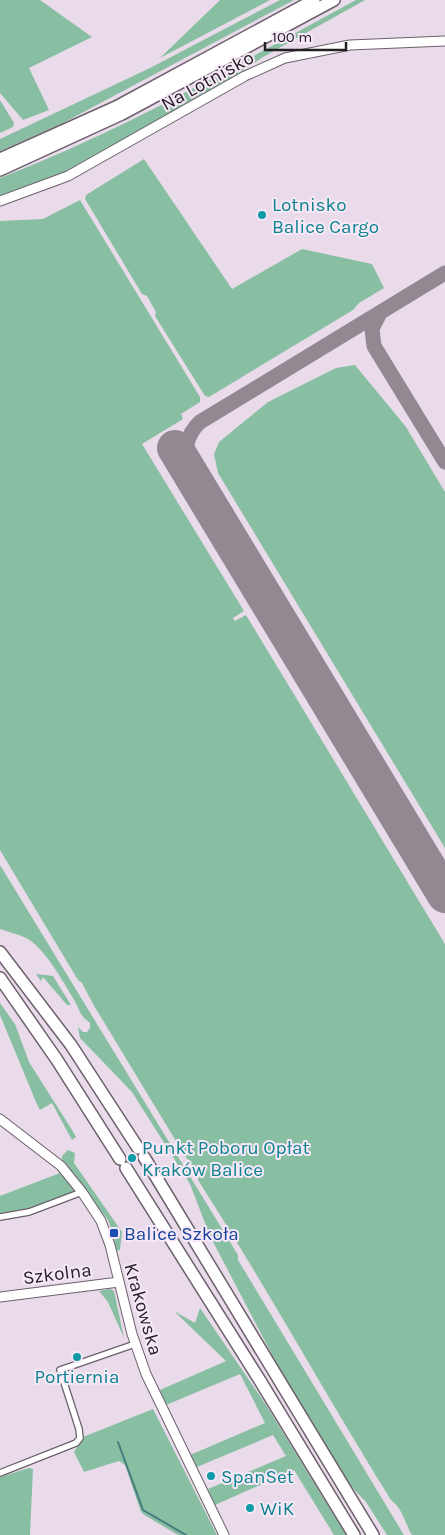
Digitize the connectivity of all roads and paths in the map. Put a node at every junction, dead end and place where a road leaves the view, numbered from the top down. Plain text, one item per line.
1 (314, 0) edge
2 (334, 0) edge
3 (445, 42) edge
4 (0, 160) edge
5 (0, 170) edge
6 (0, 202) edge
7 (0, 952) edge
8 (0, 978) edge
9 (0, 1119) edge
10 (82, 1192) junction
11 (0, 1217) edge
12 (119, 1282) junction
13 (0, 1297) edge
14 (135, 1344) junction
15 (0, 1473) edge
16 (224, 1535) edge
17 (354, 1535) edge
18 (373, 1535) edge

1 - 4 highway
2 - 5 highway
3 - 6 street, Na Lotnisko
7 - 18 highway
8 - 17 highway
9 - 10 street, Krakowska
10 - 11 street
10 - 12 street, Krakowska
12 - 13 street, Szkolna
12 - 14 street, Krakowska
14 - 15 street
14 - 16 street, Krakowska

